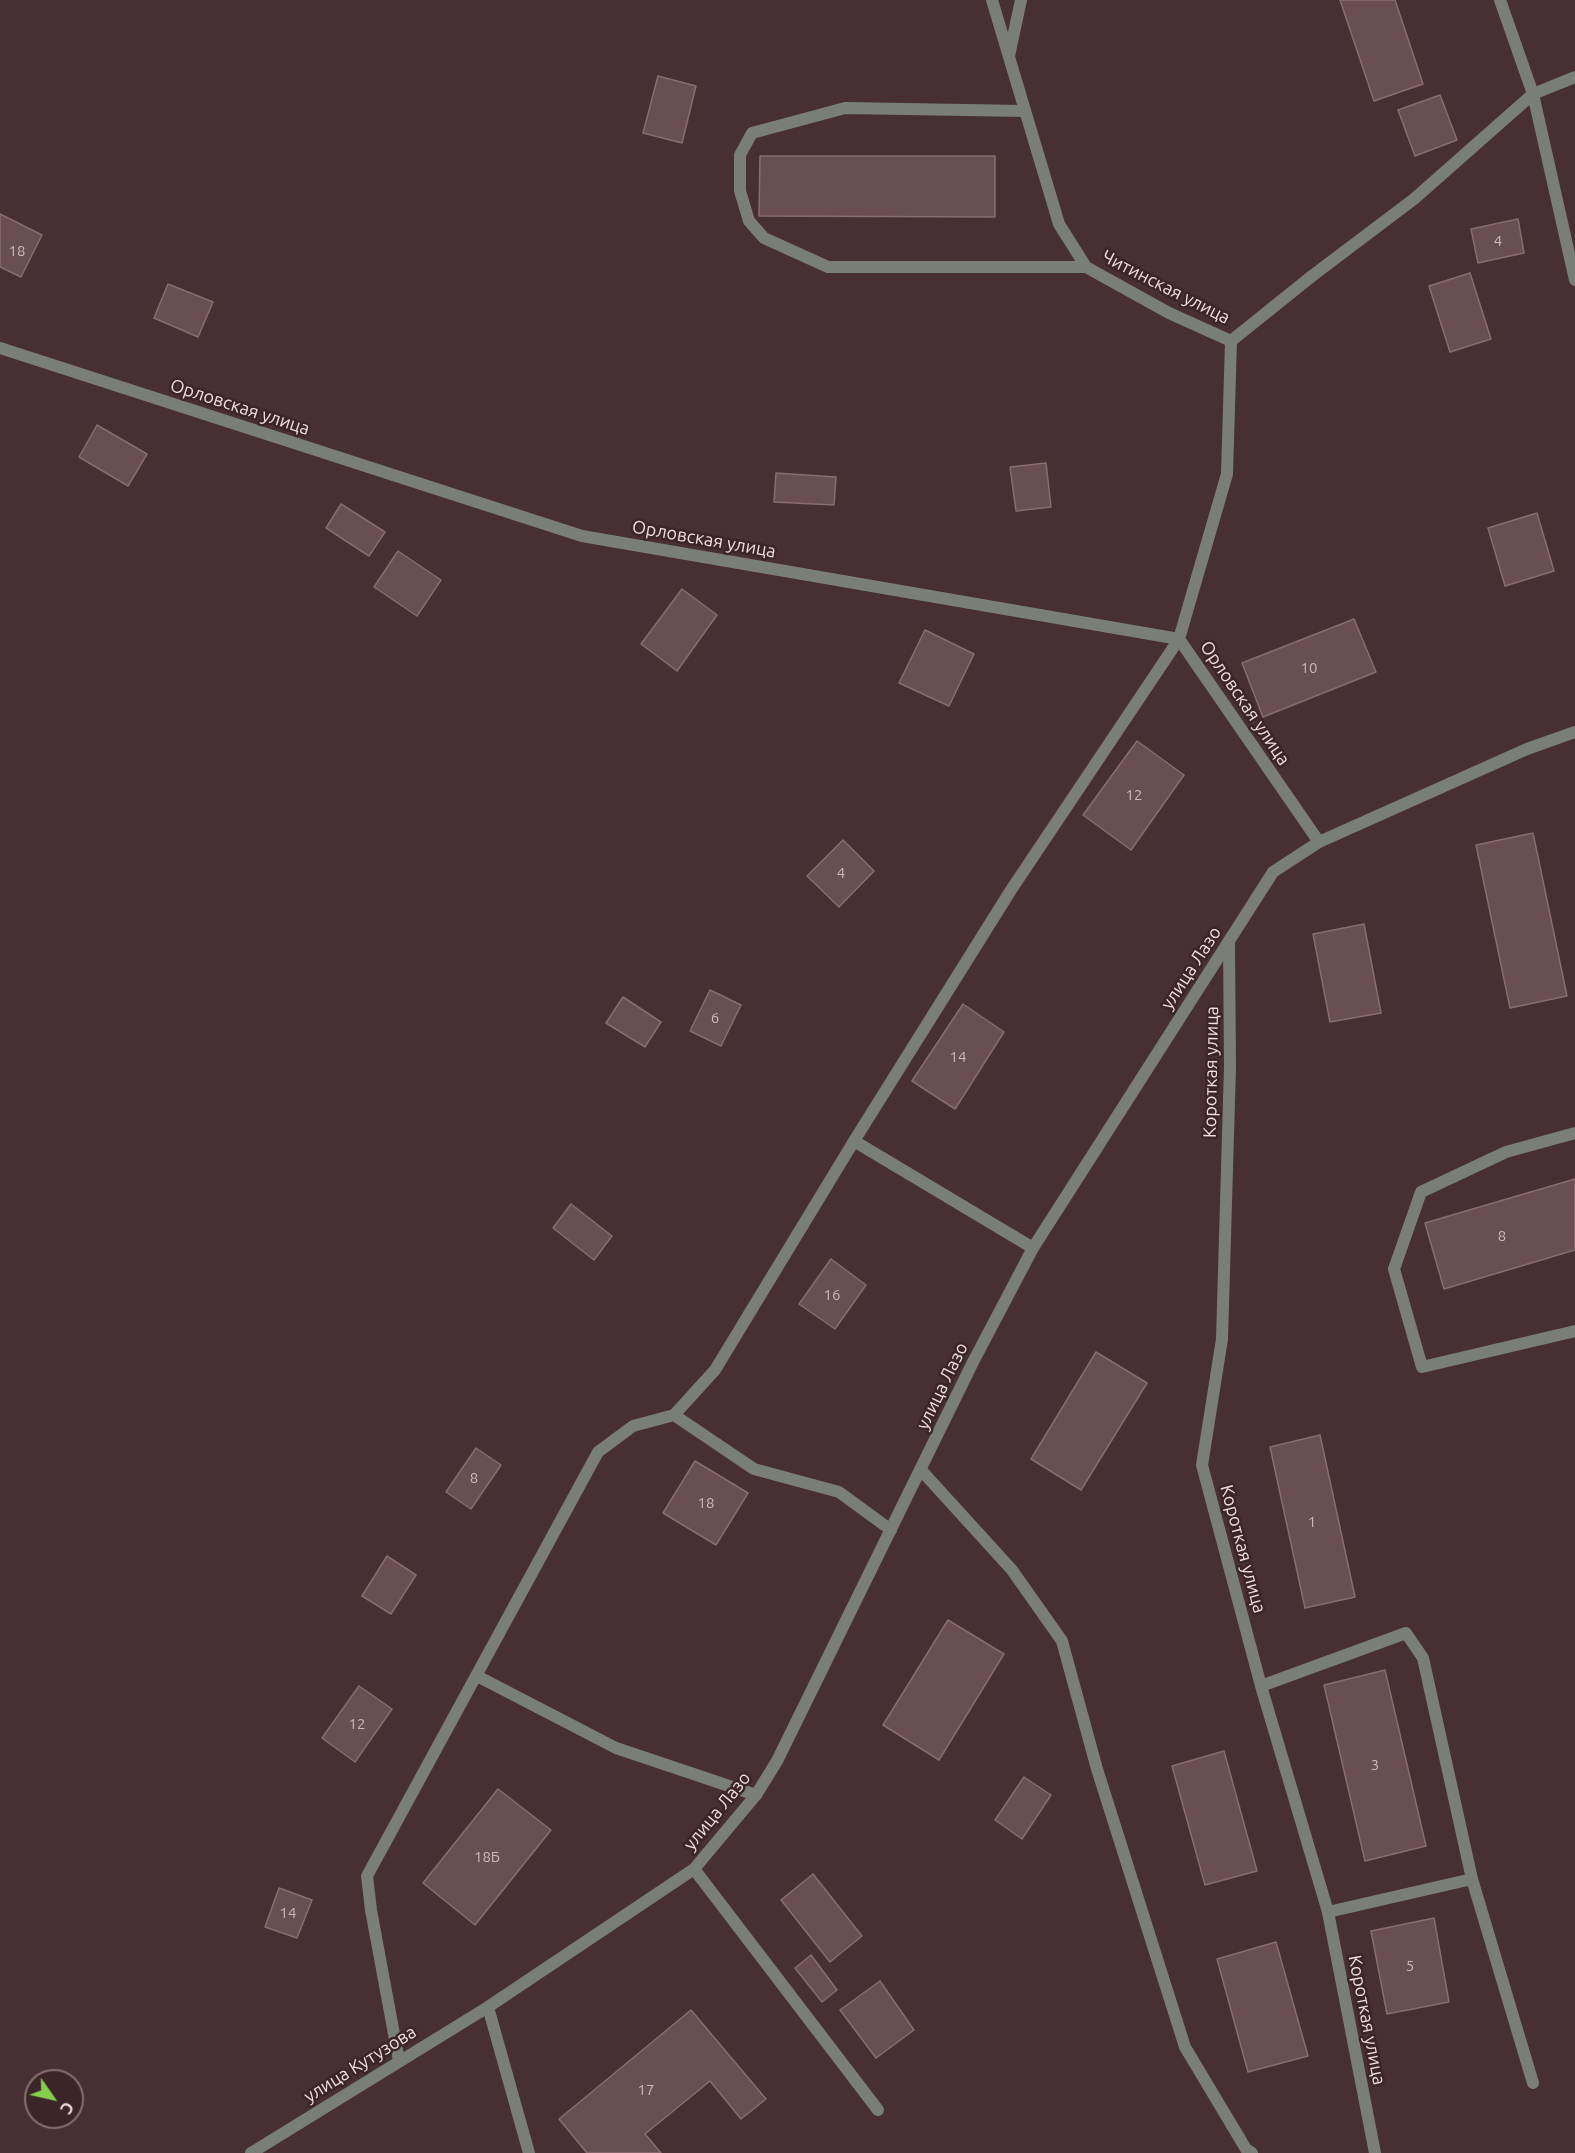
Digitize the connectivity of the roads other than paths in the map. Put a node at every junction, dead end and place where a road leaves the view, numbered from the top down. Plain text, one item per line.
1 (992, 0) edge
2 (1021, 0) edge
3 (1500, 0) edge
4 (1009, 56) junction
5 (1575, 77) edge
6 (1533, 94) junction
7 (1024, 111) junction
8 (1086, 267) junction
9 (1575, 280) edge
10 (1231, 341) junction
11 (0, 348) edge
12 (1179, 639) junction
13 (1575, 732) edge
14 (1319, 842) junction
15 (1230, 941) junction
16 (1575, 1133) edge
17 (854, 1141) junction
18 (1033, 1248) junction
19 (1575, 1331) edge
20 (674, 1415) junction
21 (921, 1470) junction
22 (891, 1530) junction
23 (477, 1676) junction
24 (1261, 1686) junction
25 (756, 1794) junction
26 (694, 1869) junction
27 (1473, 1879) junction
28 (1328, 1912) junction
29 (488, 2007) junction
30 (399, 2061) junction
31 (1533, 2083) dead end
32 (878, 2110) dead end
33 (251, 2153) edge
34 (529, 2153) edge
35 (1252, 2153) edge
36 (1375, 2153) edge

1 - 4 street, Читинская улица
2 - 4 street
3 - 6 street
4 - 7 street, Читинская улица
5 - 6 street, Читинская улица
6 - 9 street
6 - 10 street, Читинская улица
7 - 8 street, Читинская улица
7 - 8 street
8 - 10 street, Читинская улица
10 - 12 street
11 - 12 street, Орловская улица
12 - 14 street, Орловская улица
12 - 17 street
13 - 14 street, улица Лазо
14 - 15 street, улица Лазо
15 - 18 street, улица Лазо
15 - 24 street, Короткая улица
16 - 19 street
17 - 18 street
17 - 20 street
18 - 21 street, улица Лазо
20 - 22 street
20 - 23 street
21 - 22 street, улица Лазо
21 - 35 street
22 - 25 street, улица Лазо
23 - 25 street
23 - 30 street
24 - 27 street
24 - 28 street, Короткая улица
25 - 26 street, улица Лазо
26 - 29 street, улица Лазо
26 - 32 street
27 - 28 street
27 - 31 street
28 - 36 street, Короткая улица
29 - 30 street, улица Кутузова
29 - 34 street
30 - 33 street, улица Кутузова

